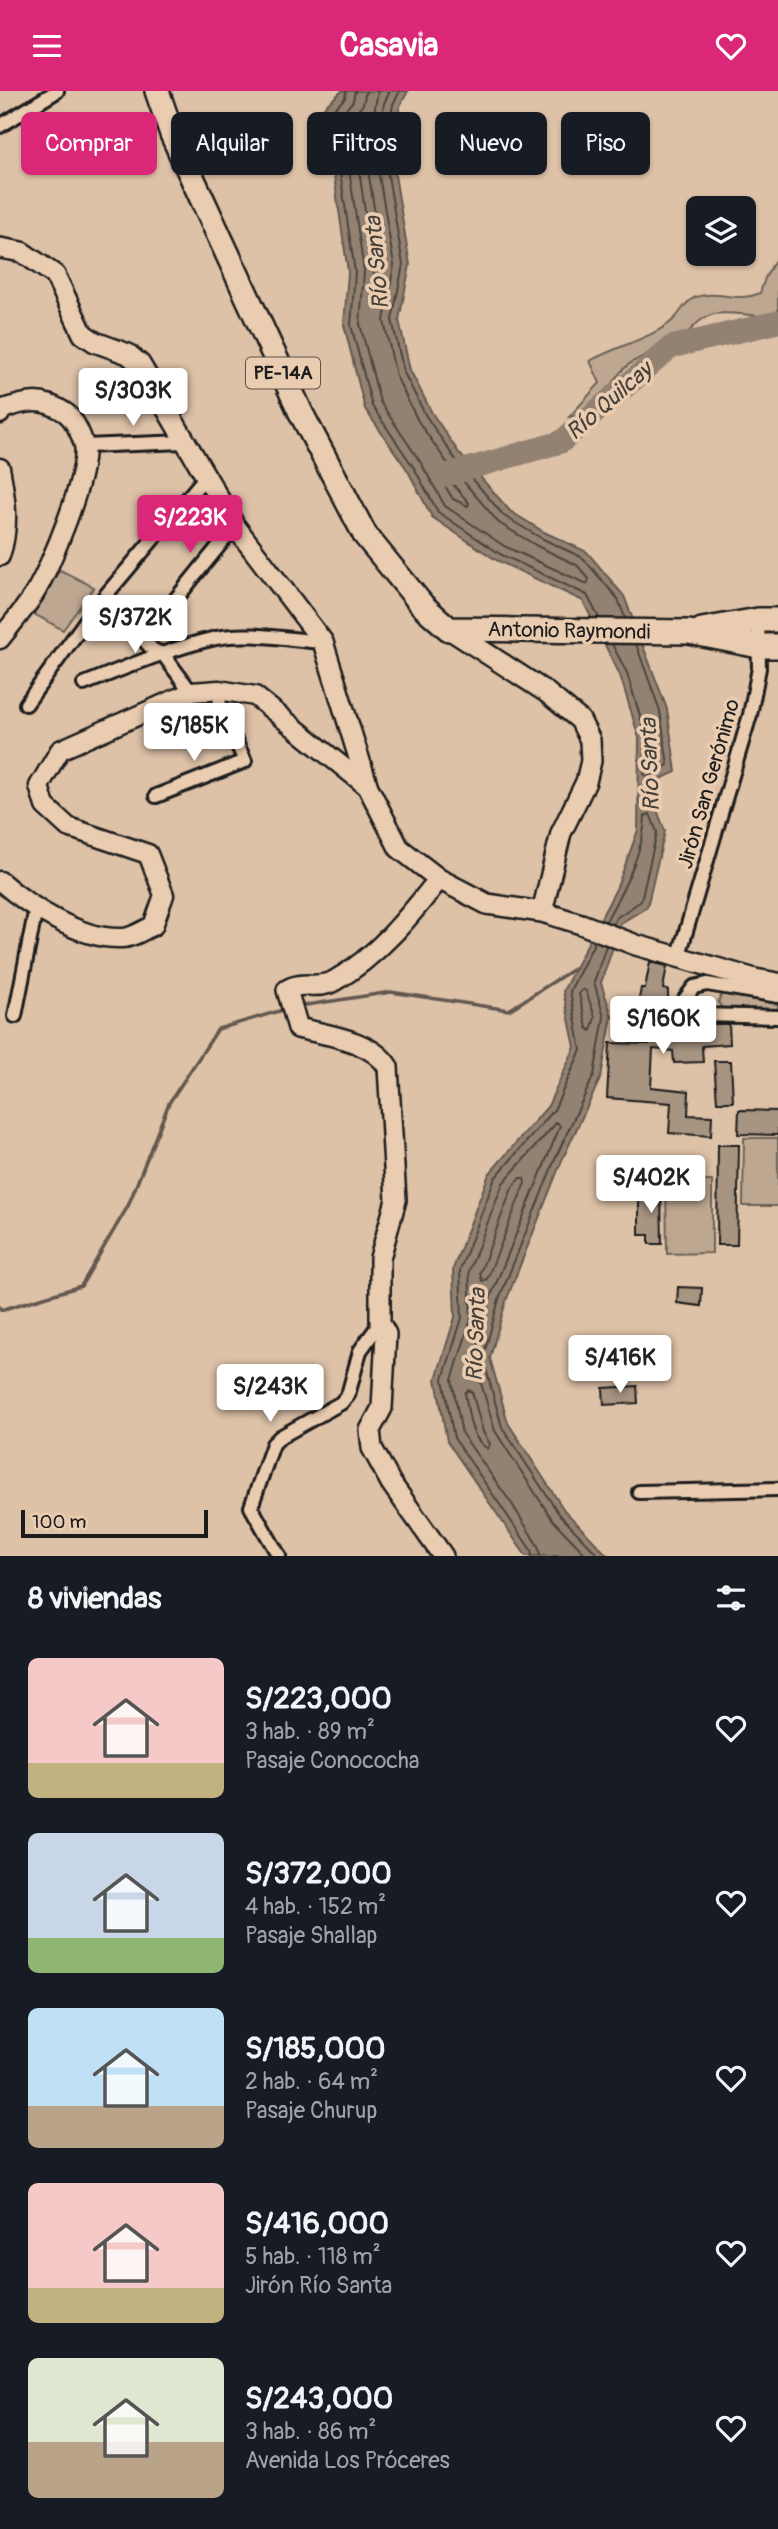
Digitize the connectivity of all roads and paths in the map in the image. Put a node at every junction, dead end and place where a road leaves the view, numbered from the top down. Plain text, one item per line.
1 (57, 91) edge
2 (157, 91) edge
3 (0, 126) edge
4 (0, 248) edge
5 (0, 411) edge
6 (184, 442) junction
7 (85, 446) junction
8 (0, 468) edge
9 (207, 475) junction
10 (235, 526) junction
11 (0, 557) edge
12 (105, 597) junction
13 (171, 605) dead end
14 (768, 620) edge
15 (449, 629) junction
16 (689, 632) junction
17 (0, 639) edge
18 (323, 642) junction
19 (769, 646) edge
20 (163, 654) junction
21 (84, 684) dead end
22 (219, 690) junction
23 (191, 692) junction
24 (26, 704) dead end
25 (368, 787) junction
26 (156, 796) dead end
27 (439, 879) junction
28 (0, 880) edge
29 (36, 908) junction
30 (542, 912) junction
31 (679, 955) junction
32 (778, 983) edge
33 (778, 996) edge
34 (15, 1016) dead end
35 (778, 1017) edge
36 (380, 1323) junction
37 (778, 1489) edge
38 (639, 1492) dead end
39 (279, 1556) edge
40 (443, 1556) edge

1 - 3 street
2 - 15 highway, PE-14A
4 - 6 main road
5 - 7 main road
6 - 7 street
6 - 9 main road
7 - 17 main road
8 - 11 main road
9 - 10 main road
9 - 12 street
10 - 13 street
10 - 18 main road
12 - 20 street
12 - 24 street
14 - 16 highway
14 - 19 street, Jirón San Gerónimo
15 - 16 highway, Antonio Raymondi
15 - 30 main road
16 - 19 highway
18 - 20 street
18 - 25 main road
19 - 31 street, Jirón San Gerónimo
20 - 21 street
20 - 23 street
22 - 23 main road
22 - 25 main road
22 - 26 street
23 - 29 main road
25 - 27 main road
27 - 30 main road
27 - 36 main road
28 - 29 main road
29 - 34 street
30 - 31 main road
31 - 32 main road
33 - 35 street
36 - 39 street
36 - 40 main road
37 - 38 street

